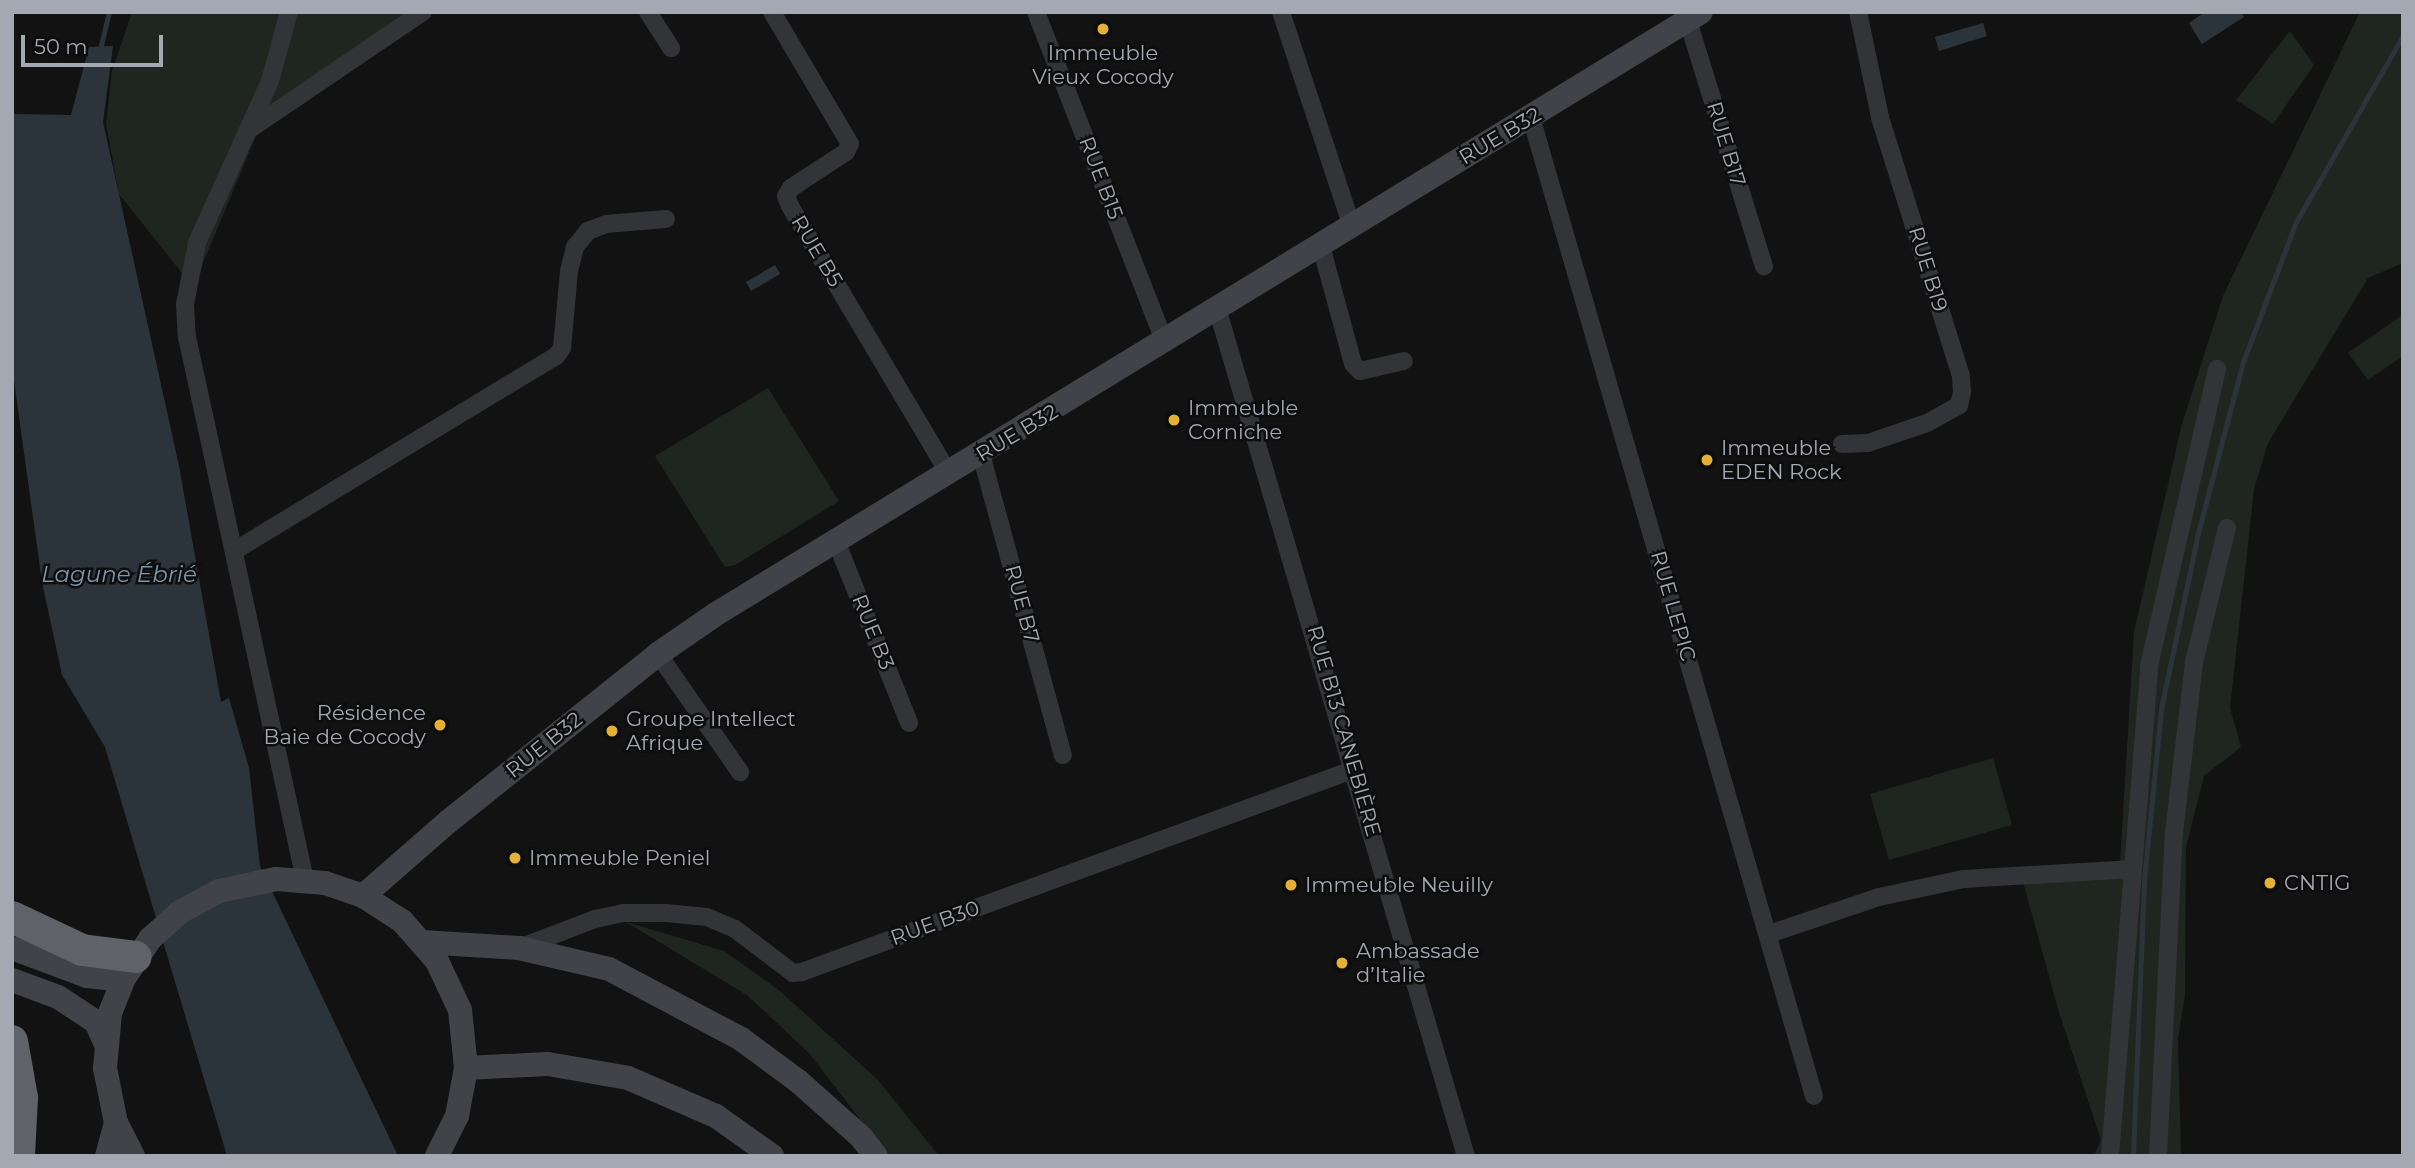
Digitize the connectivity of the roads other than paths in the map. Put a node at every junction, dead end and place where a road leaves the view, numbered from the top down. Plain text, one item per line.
1 (289, 12) edge
2 (423, 12) edge
3 (648, 12) edge
4 (772, 12) edge
5 (1036, 12) edge
6 (1281, 12) edge
7 (1857, 12) edge
8 (1694, 16) edge
9 (671, 48) dead end
10 (1531, 117) junction
11 (250, 129) junction
12 (666, 219) dead end
13 (1352, 227) junction
14 (1321, 246) junction
15 (1764, 267) dead end
16 (1217, 308) junction
17 (1165, 343) junction
18 (1404, 361) dead end
19 (2217, 369) dead end
20 (1842, 444) dead end
21 (981, 454) junction
22 (949, 474) junction
23 (2227, 528) dead end
24 (836, 541) junction
25 (234, 551) junction
26 (658, 654) junction
27 (909, 723) dead end
28 (1063, 755) dead end
29 (1355, 769) junction
30 (740, 772) dead end
31 (2132, 869) junction
32 (305, 880) junction
33 (363, 896) junction
34 (12, 917) edge
35 (1769, 934) junction
36 (423, 942) junction
37 (12, 948) edge
38 (519, 948) junction
39 (136, 959) junction
40 (12, 980) edge
41 (12, 1041) edge
42 (105, 1042) junction
43 (466, 1068) junction
44 (1814, 1096) dead end
45 (116, 1123) junction
46 (19, 1156) edge
47 (107, 1156) edge
48 (133, 1156) edge
49 (437, 1156) edge
50 (772, 1156) edge
51 (876, 1156) edge
52 (1466, 1156) edge
53 (2110, 1156) edge
54 (2158, 1156) edge

1 - 11 street
2 - 11 street
3 - 9 street
4 - 22 street, RUE B5
5 - 17 street, RUE B15
6 - 13 street
7 - 20 street, RUE B19
8 - 10 main road, RUE B32
8 - 15 street, RUE B17
10 - 13 main road, RUE B32
10 - 35 street, RUE LEPIC
11 - 25 street
12 - 25 street
13 - 14 main road, RUE B32
14 - 16 main road, RUE B32
14 - 18 street
16 - 17 main road, RUE B32
16 - 29 street, RUE B13 CANEBIÈRE
17 - 21 main road, RUE B32
19 - 31 street
21 - 22 main road, RUE B32
21 - 28 street, RUE B7
22 - 24 main road, RUE B32
23 - 54 street
24 - 26 main road, RUE B32
24 - 27 street, RUE B3
25 - 32 street
26 - 30 street
26 - 33 main road, RUE B32
29 - 38 street, RUE B30
29 - 52 street, RUE B13 CANEBIÈRE
31 - 35 street
31 - 53 street
32 - 33 main road
32 - 39 main road
33 - 36 main road
34 - 39 highway
35 - 44 street, RUE LEPIC
36 - 38 main road
36 - 43 main road
37 - 39 main road
38 - 51 main road
39 - 42 main road
40 - 42 main road
41 - 46 highway
42 - 45 main road
43 - 49 main road
43 - 50 main road
45 - 47 main road
45 - 48 main road

